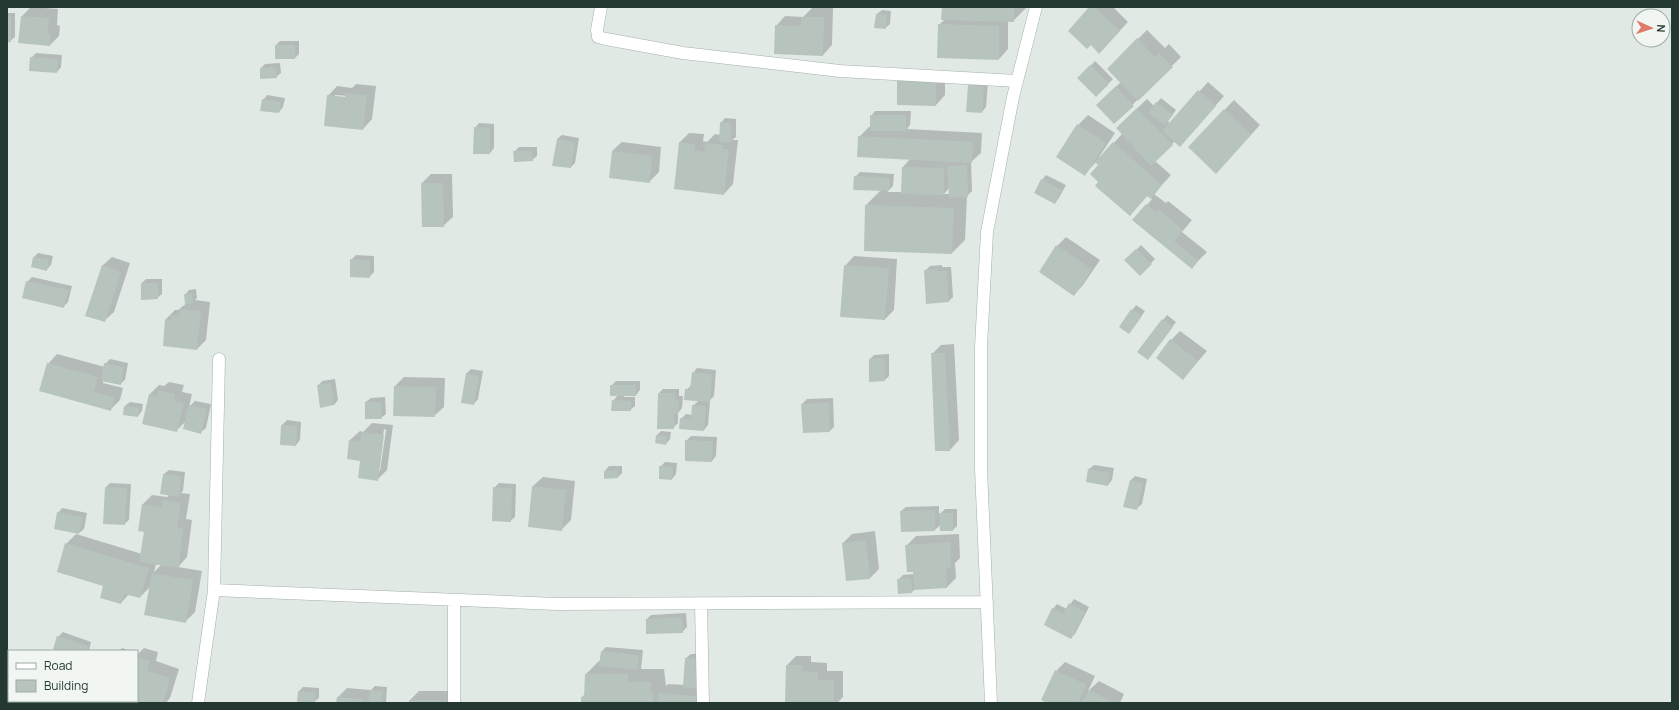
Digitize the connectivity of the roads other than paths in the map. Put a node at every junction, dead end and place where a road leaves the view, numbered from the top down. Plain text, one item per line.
1 (601, 7) edge
2 (1036, 7) edge
3 (1017, 81) junction
4 (219, 358) dead end
5 (214, 590) junction
6 (454, 600) junction
7 (987, 602) junction
8 (701, 604) junction
9 (198, 703) edge
10 (454, 703) edge
11 (703, 703) edge
12 (991, 703) edge

1 - 3 street
2 - 3 street
3 - 7 street
4 - 5 street
5 - 6 street
5 - 9 street
6 - 8 street
6 - 10 street
7 - 8 street
7 - 12 street
8 - 11 street

